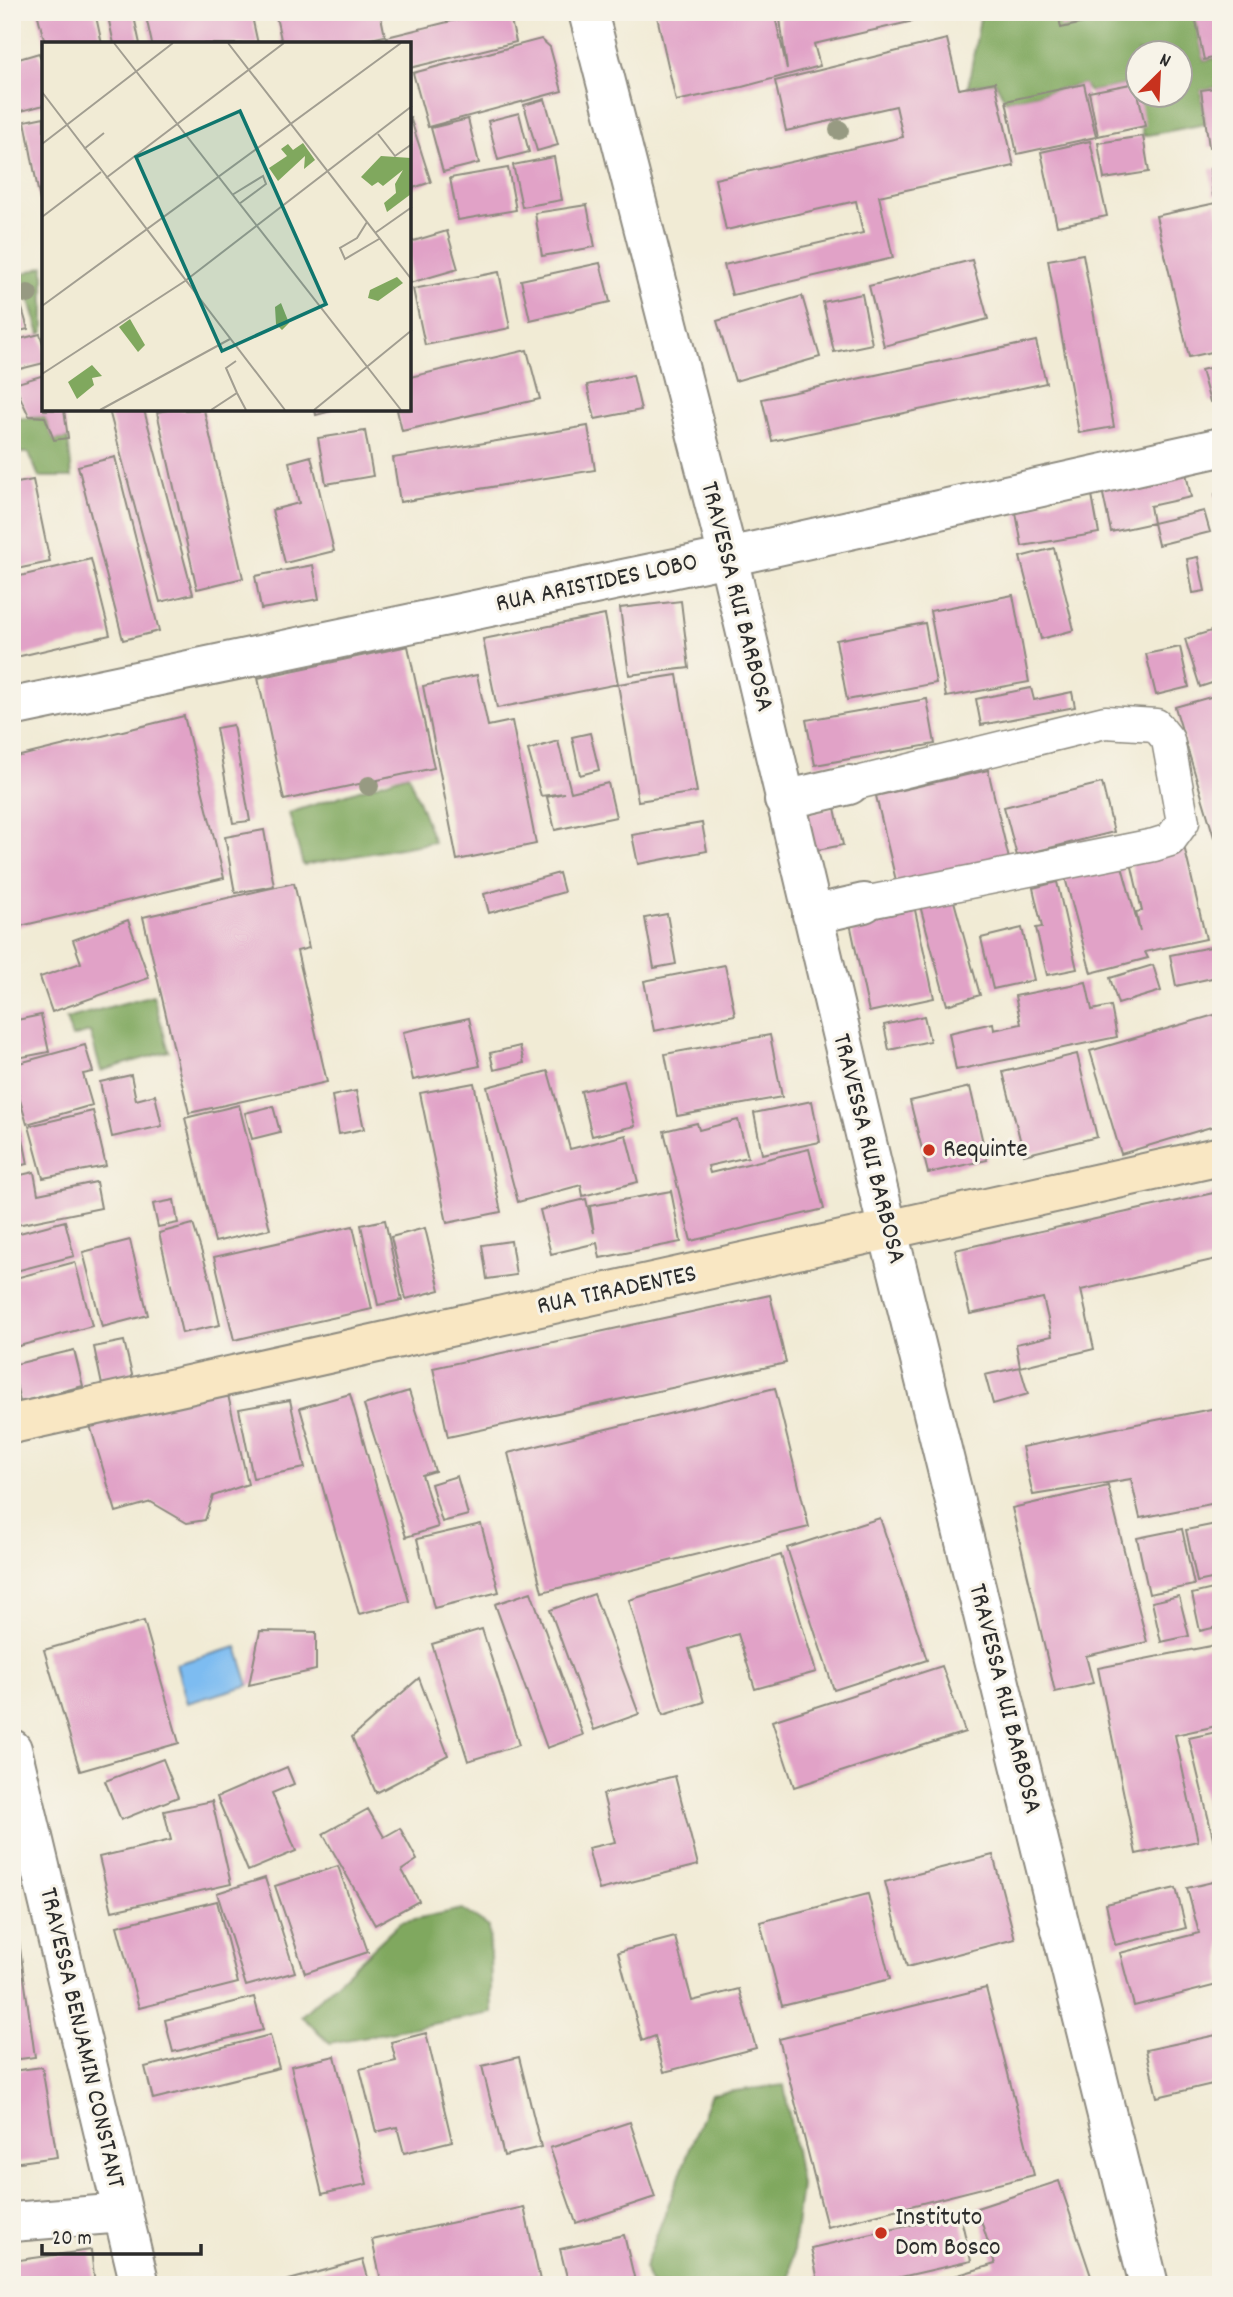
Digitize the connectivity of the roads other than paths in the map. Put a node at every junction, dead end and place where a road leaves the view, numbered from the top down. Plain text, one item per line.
1 (589, 12) edge
2 (1221, 447) edge
3 (728, 557) junction
4 (12, 707) edge
5 (849, 785) joint
6 (784, 800) junction
7 (864, 903) joint
8 (812, 915) junction
9 (1221, 1156) edge
10 (888, 1231) junction
11 (12, 1424) edge
12 (12, 1749) edge
13 (123, 2213) junction
14 (12, 2222) edge
15 (140, 2285) edge
16 (1149, 2285) edge

1 - 3 street, TRAVESSA RUI BARBOSA
2 - 3 street, RUA ARISTIDES LOBO
3 - 4 street, RUA ARISTIDES LOBO
3 - 6 street, TRAVESSA RUI BARBOSA
5 - 6 street
5 - 7 lane
6 - 8 street, TRAVESSA RUI BARBOSA
7 - 8 street
8 - 10 street, TRAVESSA RUI BARBOSA
9 - 10 street, RUA TIRADENTES
10 - 11 street, RUA TIRADENTES
10 - 16 street, TRAVESSA RUI BARBOSA
12 - 13 street, TRAVESSA BENJAMIN CONSTANT
13 - 14 street
13 - 15 street, TRAVESSA BENJAMIN CONSTANT

